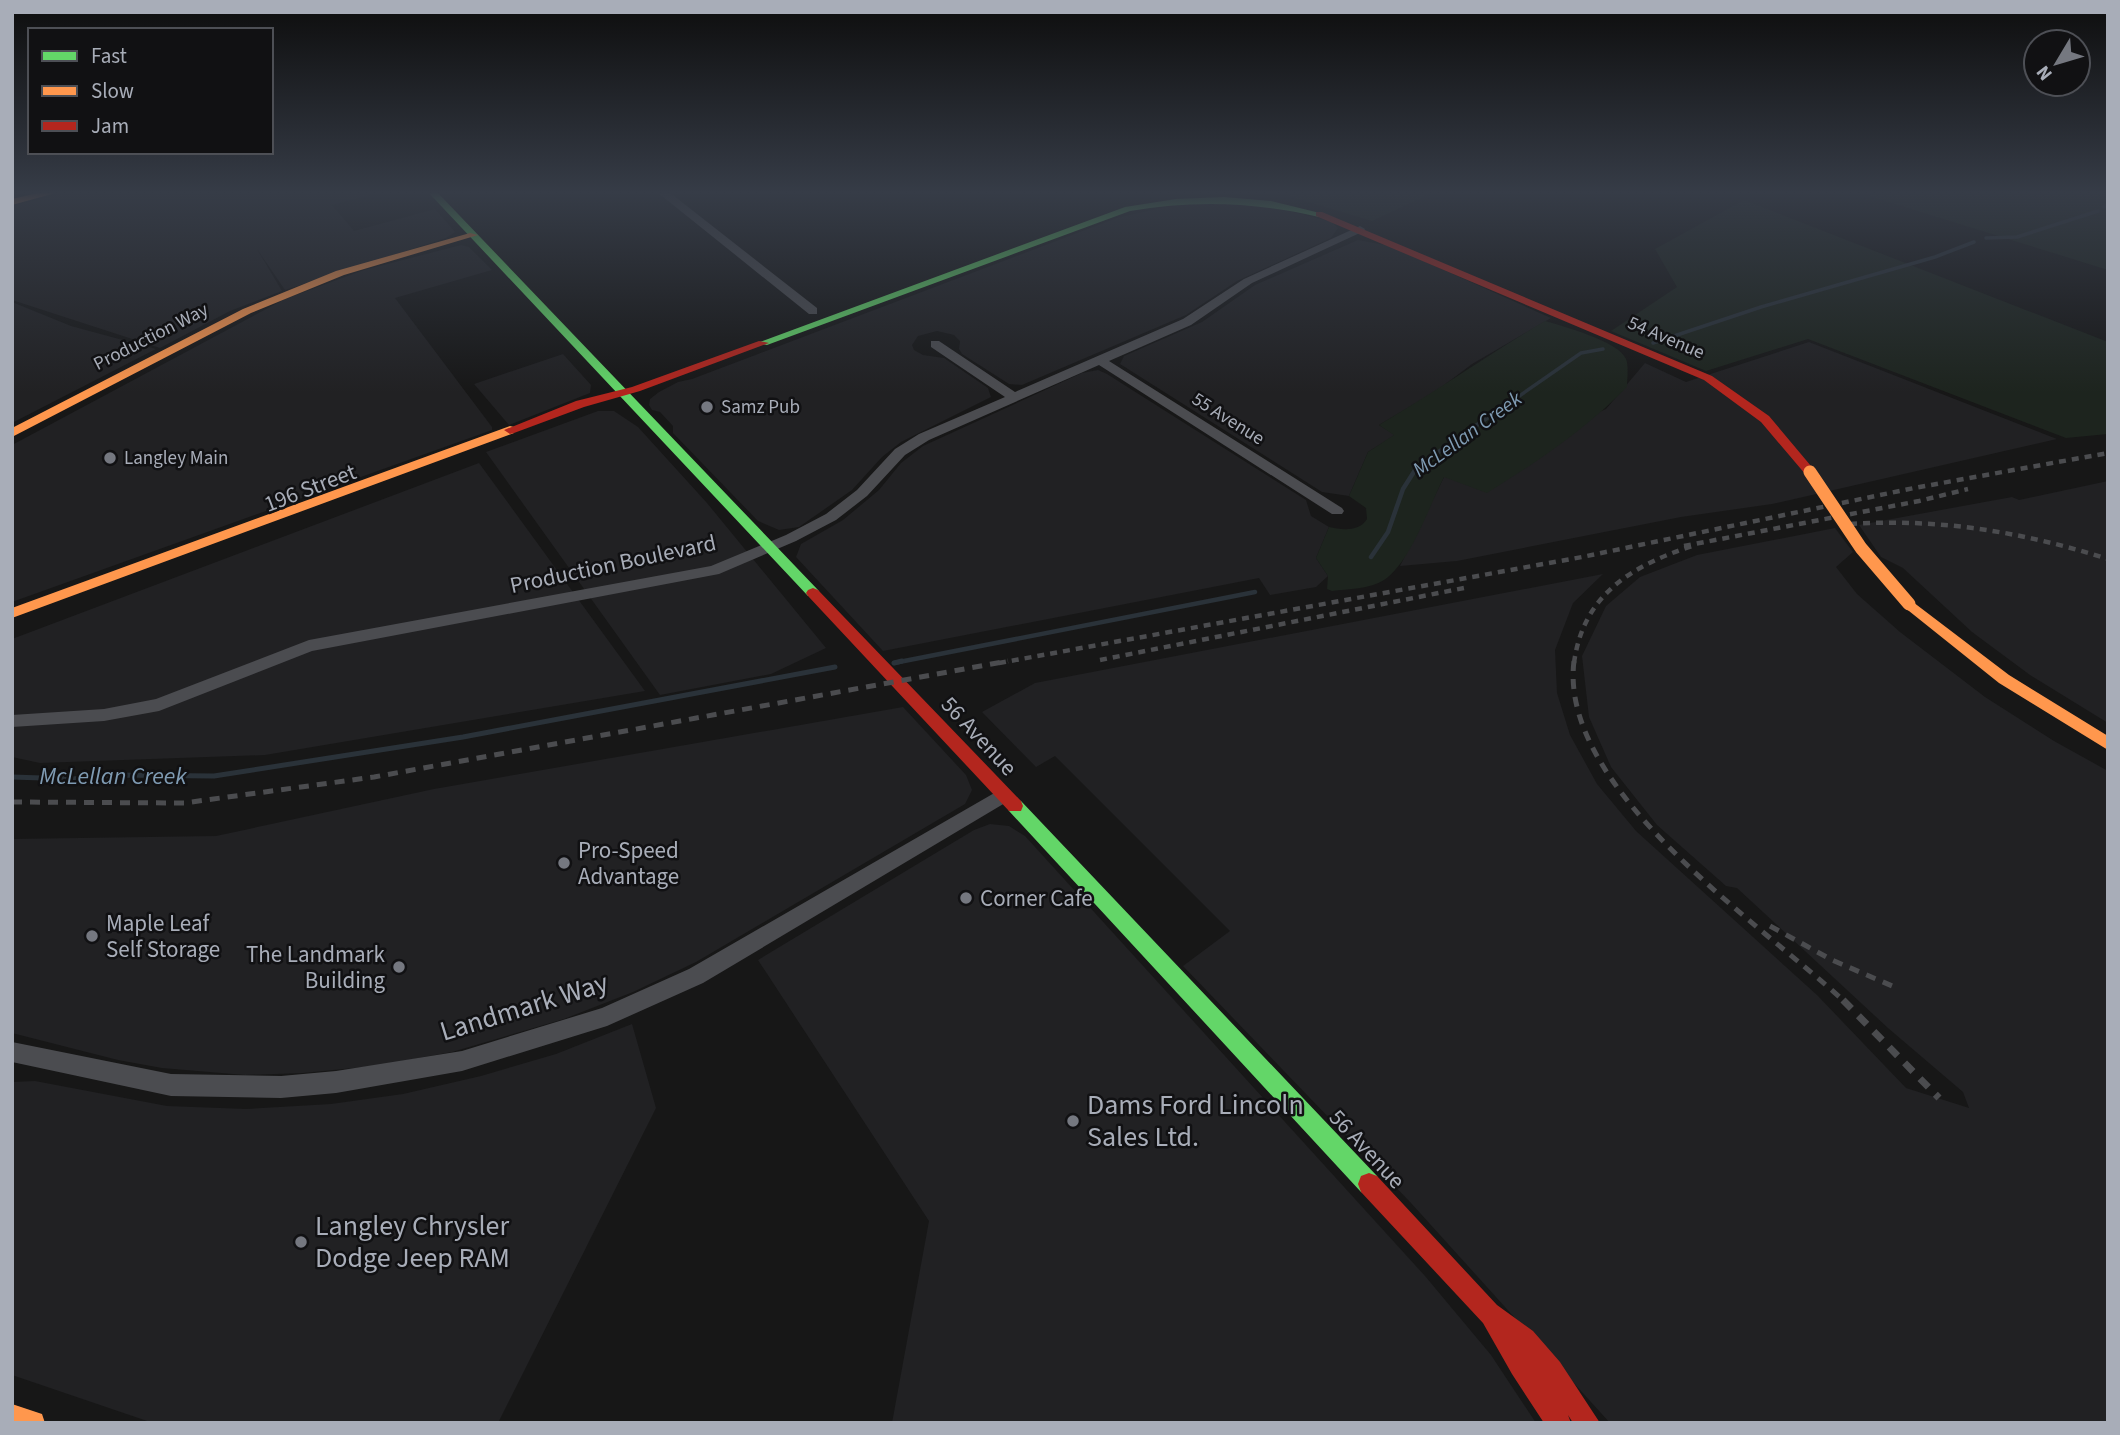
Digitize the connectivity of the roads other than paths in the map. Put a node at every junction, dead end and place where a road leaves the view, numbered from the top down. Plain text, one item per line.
1 (392, 259) edge
2 (496, 259) edge
3 (747, 259) edge
4 (990, 259) edge
5 (1297, 259) edge
6 (1430, 259) edge
7 (813, 311) dead end
8 (935, 344) dead end
9 (1099, 360) junction
10 (602, 372) junction
11 (670, 377) junction
12 (622, 394) junction
13 (1012, 397) junction
14 (12, 433) edge
15 (1337, 511) dead end
16 (769, 547) junction
17 (12, 613) edge
18 (12, 622) edge
19 (12, 721) edge
20 (2108, 744) edge
21 (1003, 795) junction
22 (12, 1052) edge
23 (1489, 1313) junction
24 (12, 1416) edge
25 (33, 1423) edge
26 (1559, 1423) edge
27 (1588, 1423) edge

1 - 14 main road, Production Way
2 - 10 main road, 56 Avenue
3 - 7 street
4 - 11 main road, 196 Street
5 - 9 street, Production Boulevard
6 - 20 main road, 54 Avenue, bridge
8 - 13 street
9 - 13 street, Production Boulevard
9 - 15 street, 55 Avenue
10 - 11 main road
10 - 12 main road, 56 Avenue
11 - 12 main road, 196 Street
12 - 16 main road, 56 Avenue
12 - 17 main road, 196 Street
12 - 18 main road, 196 Street
13 - 16 street, Production Boulevard
16 - 19 street, Production Boulevard
16 - 21 main road, 56 Avenue
21 - 22 street, Landmark Way
21 - 23 main road, 56 Avenue
23 - 26 main road, 56 Avenue
23 - 27 main road, 56 Avenue
24 - 25 main road

